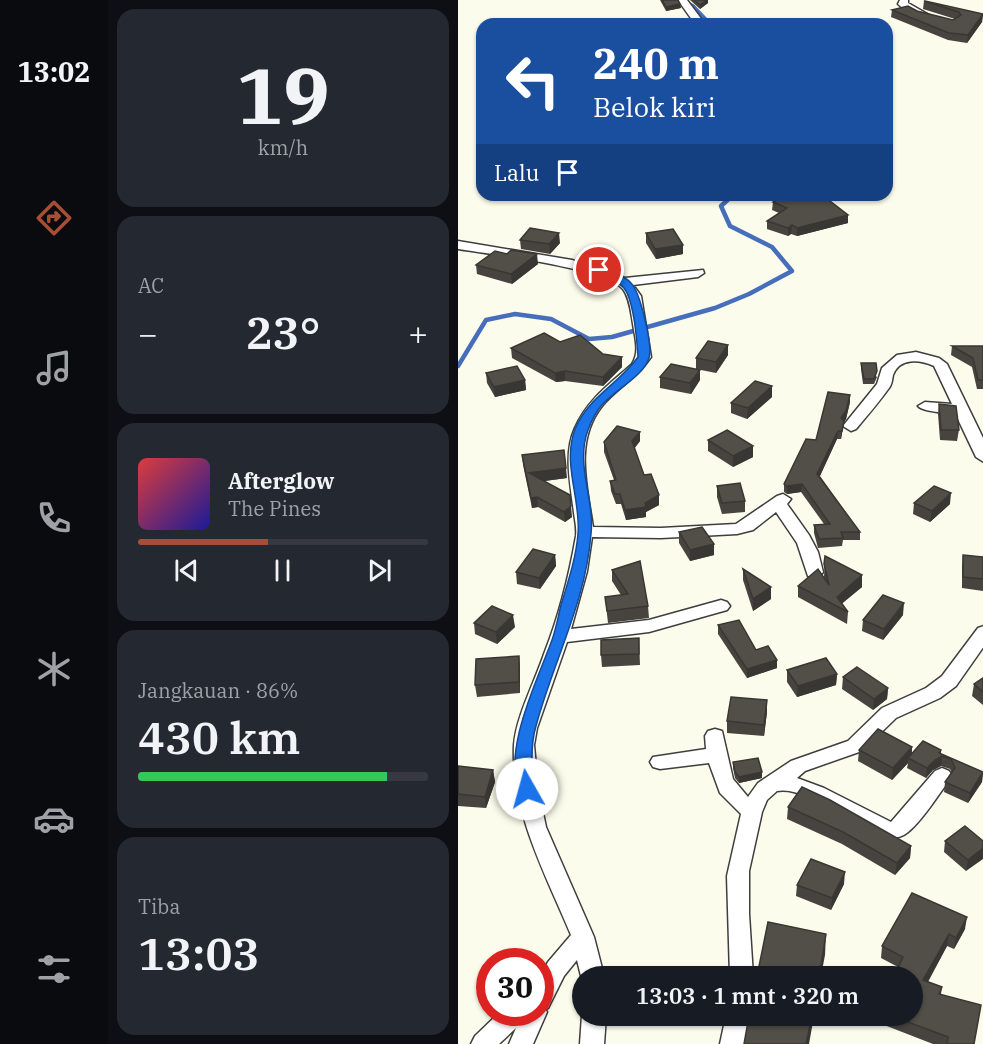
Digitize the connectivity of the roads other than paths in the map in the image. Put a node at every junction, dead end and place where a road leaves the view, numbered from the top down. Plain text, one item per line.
1 (905, 0) edge
2 (683, 2) edge
3 (931, 17) edge
4 (695, 18) edge
5 (458, 245) edge
6 (698, 273) dead end
7 (623, 282) junction
8 (925, 406) dead end
9 (964, 412) junction
10 (851, 426) dead end
11 (983, 457) edge
12 (585, 532) junction
13 (814, 572) edge
14 (721, 606) dead end
15 (983, 632) edge
16 (560, 637) junction
17 (660, 762) dead end
18 (942, 776) dead end
19 (774, 784) junction
20 (751, 810) junction
21 (583, 937) junction
22 (590, 966) edge
23 (741, 966) edge
24 (554, 971) edge
25 (503, 1026) edge
26 (529, 1026) edge
27 (593, 1026) edge
28 (735, 1026) edge
29 (484, 1044) edge
30 (521, 1044) edge
31 (592, 1044) edge
32 (732, 1044) edge

1 - 3 street
2 - 4 street
5 - 7 street
6 - 7 street
7 - 12 street
8 - 9 street
9 - 10 street
9 - 11 street
12 - 13 street
12 - 16 street
14 - 16 street
15 - 19 street
16 - 21 street
17 - 20 street
18 - 19 street
19 - 20 street
20 - 23 street
21 - 22 street
21 - 24 street
25 - 29 street
26 - 30 street
27 - 31 street
28 - 32 street

